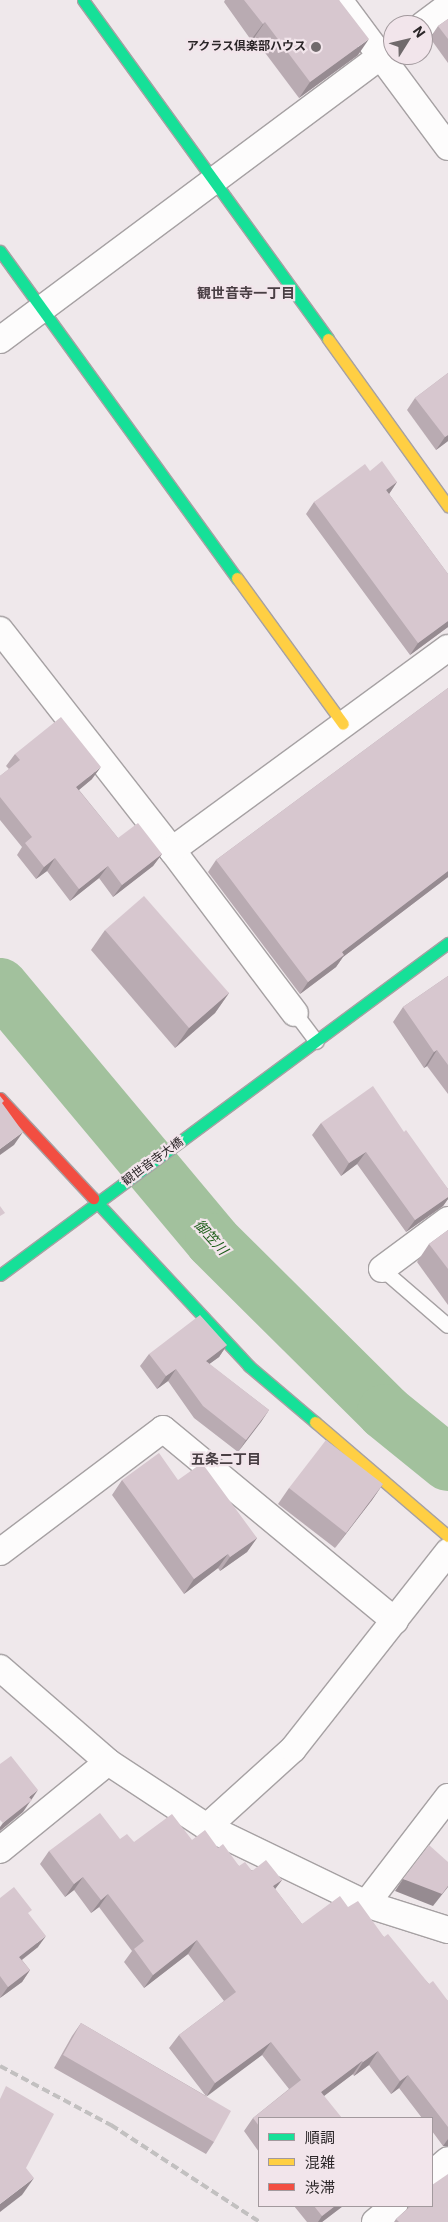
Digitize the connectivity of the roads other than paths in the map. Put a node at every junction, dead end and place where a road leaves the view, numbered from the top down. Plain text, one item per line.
1 (82, 0) edge
2 (339, 0) edge
3 (448, 6) edge
4 (433, 17) edge
5 (383, 48) edge
6 (383, 55) edge
7 (395, 65) edge
8 (448, 147) edge
9 (215, 180) junction
10 (0, 251) edge
11 (42, 308) junction
12 (0, 340) edge
13 (448, 506) edge
14 (0, 630) edge
15 (448, 648) edge
16 (343, 724) junction
17 (172, 850) junction
18 (448, 943) edge
19 (295, 1013) joint
20 (317, 1042) junction
21 (0, 1098) edge
22 (99, 1200) junction
23 (448, 1220) edge
24 (382, 1269) joint
25 (0, 1276) edge
26 (448, 1326) edge
27 (448, 1536) edge
28 (0, 1552) edge
29 (448, 1552) edge
30 (395, 1621) junction
31 (0, 1668) edge
32 (108, 1762) junction
33 (448, 1797) edge
34 (207, 1827) junction
35 (0, 1850) edge
36 (366, 1904) junction
37 (448, 1930) edge
38 (448, 2160) edge
39 (433, 2173) edge
40 (393, 2207) edge
41 (375, 2222) edge

1 - 9 street
2 - 5 street
3 - 4 street
6 - 9 street
7 - 8 street
9 - 11 street
9 - 13 street
10 - 11 street
11 - 12 street
11 - 16 street
14 - 17 street
15 - 16 street
16 - 17 street
17 - 19 street
18 - 20 street, 観世音寺大橋
19 - 20 lane
20 - 22 street, 観世音寺大橋
21 - 22 street
22 - 25 street, 観世音寺大橋
22 - 27 street
23 - 24 street
24 - 26 lane
28 - 30 street
29 - 30 street
30 - 34 street
31 - 32 street
32 - 34 street
32 - 35 street
33 - 36 street
34 - 36 street
36 - 37 street
38 - 39 street
40 - 41 street

